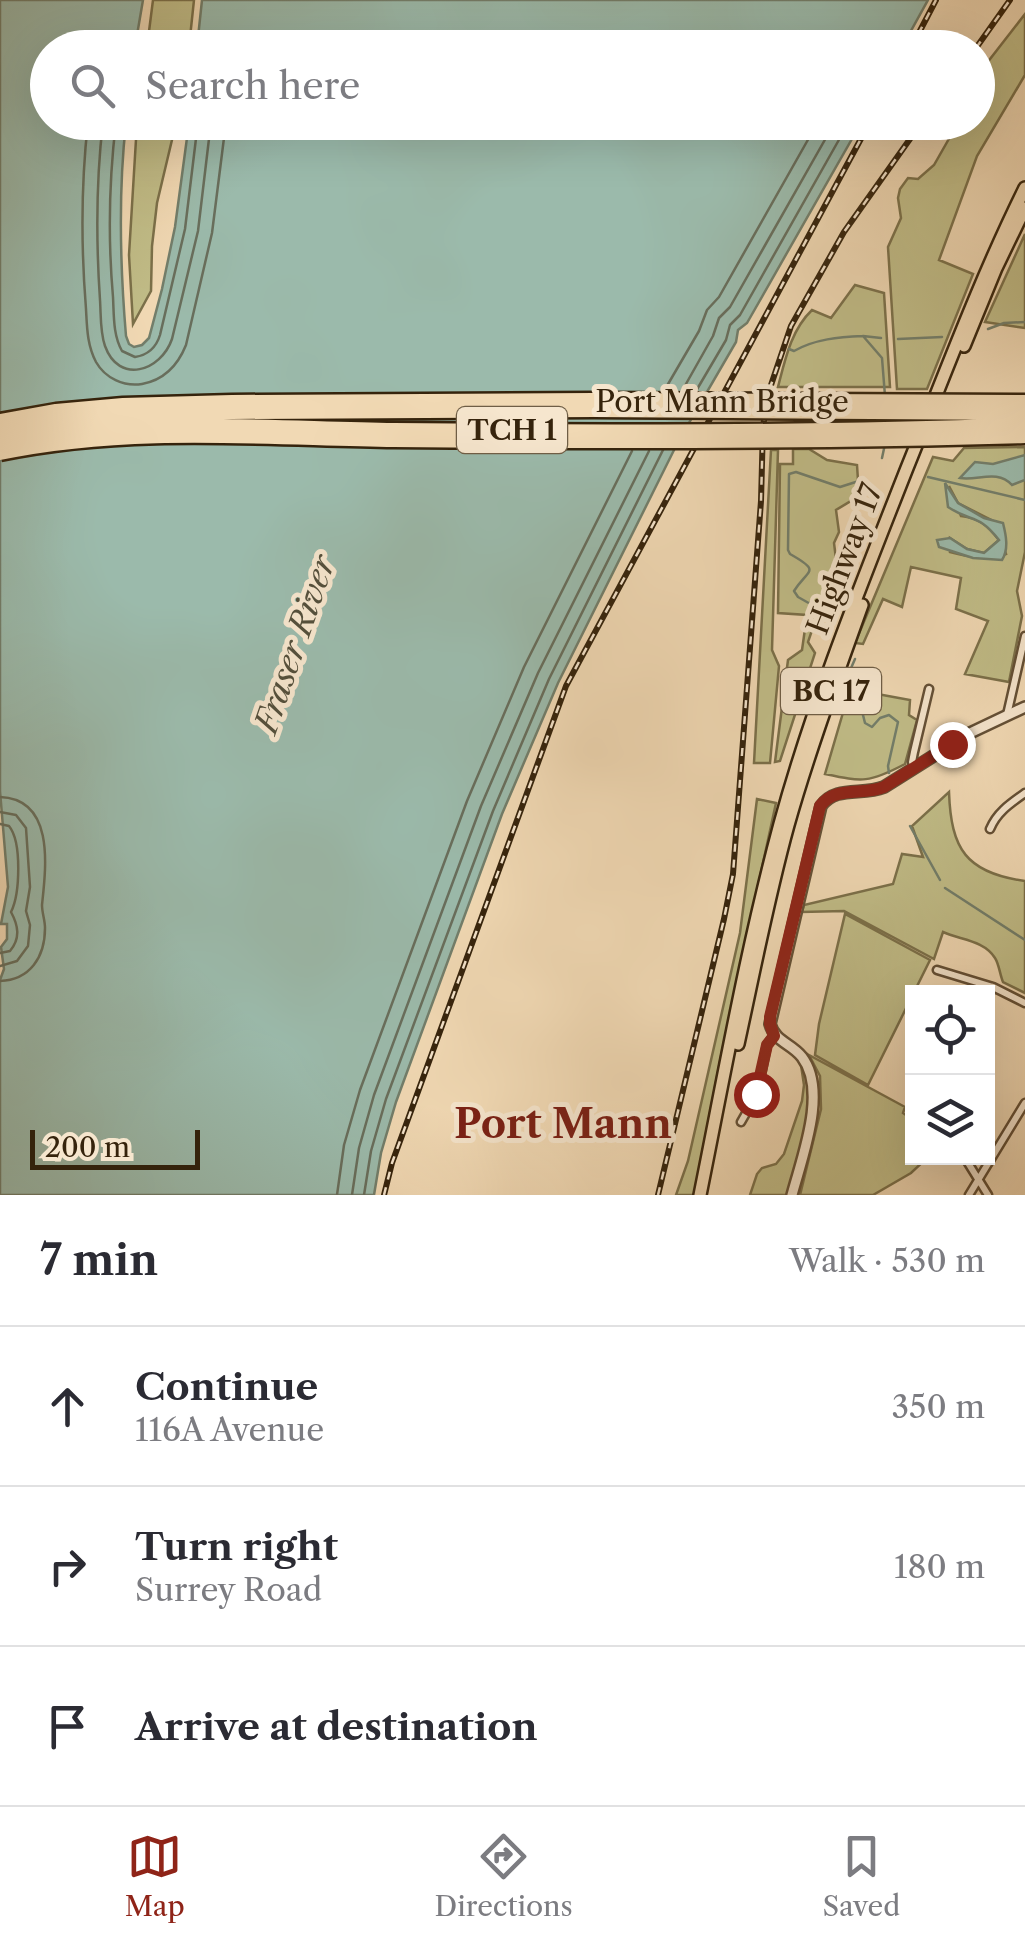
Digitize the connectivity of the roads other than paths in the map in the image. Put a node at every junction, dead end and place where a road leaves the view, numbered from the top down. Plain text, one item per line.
1 (1025, 188) edge
2 (1025, 208) edge
3 (1025, 402) edge
4 (1025, 413) edge
5 (0, 420) edge
6 (1025, 426) edge
7 (0, 431) edge
8 (1025, 436) edge
9 (0, 442) edge
10 (0, 453) edge
11 (1025, 636) edge
12 (929, 689) dead end
13 (1025, 707) edge
14 (1007, 715) junction
15 (916, 768) junction
16 (1025, 793) edge
17 (990, 829) dead end
18 (937, 970) dead end
19 (984, 985) edge
20 (995, 989) edge
21 (1025, 1003) edge
22 (774, 1036) junction
23 (1025, 1103) edge
24 (740, 1122) dead end
25 (969, 1165) edge
26 (978, 1179) junction
27 (703, 1195) edge
28 (792, 1195) edge
29 (969, 1195) edge
30 (988, 1195) edge

1 - 27 highway, Highway 17 / BC 17
2 - 27 highway, Highway 17 / BC 17
3 - 5 highway, bridge
4 - 7 highway, Port Mann Bridge / TCH 1, bridge
6 - 9 highway, Port Mann Bridge / TCH 1, bridge
8 - 10 highway, bridge
11 - 14 street
12 - 15 street
13 - 14 street
14 - 15 street
15 - 22 street
16 - 17 street
18 - 19 street
20 - 21 street
22 - 24 street
22 - 28 street
23 - 26 street
25 - 26 street
26 - 29 street
26 - 30 street

